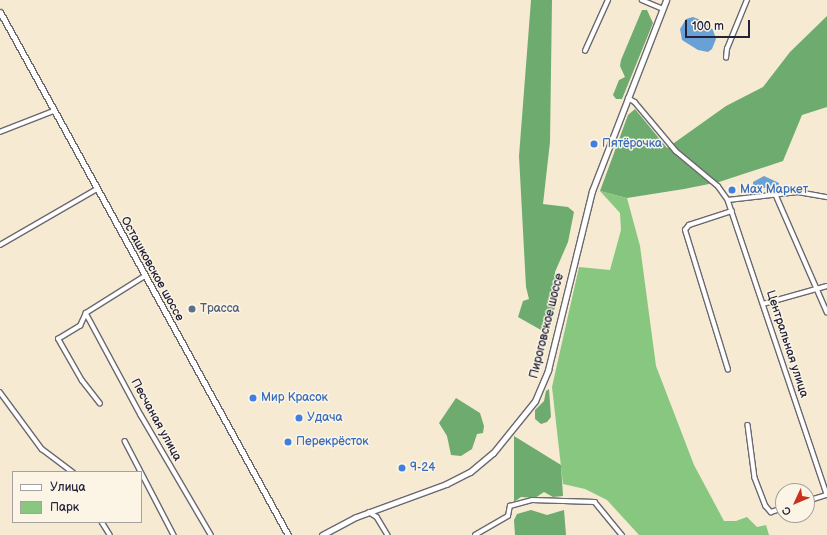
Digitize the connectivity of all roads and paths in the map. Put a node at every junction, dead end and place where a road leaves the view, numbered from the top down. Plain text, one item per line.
1 (608, 0) edge
2 (642, 0) edge
3 (666, 0) edge
4 (747, 0) edge
5 (663, 9) junction
6 (0, 12) edge
7 (585, 51) dead end
8 (726, 58) dead end
9 (628, 98) junction
10 (54, 111) junction
11 (0, 132) edge
12 (97, 189) junction
13 (776, 195) junction
14 (827, 197) edge
15 (728, 200) junction
16 (732, 211) junction
17 (0, 245) edge
18 (145, 276) junction
19 (827, 286) edge
20 (818, 290) junction
21 (763, 304) junction
22 (827, 312) edge
23 (86, 313) junction
24 (728, 370) dead end
25 (0, 392) edge
26 (100, 404) dead end
27 (748, 425) dead end
28 (125, 440) dead end
29 (72, 471) edge
30 (141, 471) edge
31 (142, 473) edge
32 (827, 495) edge
33 (815, 499) edge
34 (378, 508) junction
35 (775, 511) edge
36 (369, 512) junction
37 (377, 517) junction
38 (103, 523) edge
39 (110, 535) edge
40 (174, 535) edge
41 (212, 535) edge
42 (288, 535) edge
43 (322, 535) edge
44 (388, 535) edge
45 (475, 535) edge
46 (622, 535) edge

1 - 7 street
2 - 5 street
3 - 5 main road
4 - 8 street
5 - 9 main road
6 - 10 main road, Осташковское шоссе
9 - 15 street, Центральная улица
9 - 34 main road, Пироговское шоссе
10 - 11 street
10 - 12 main road, Осташковское шоссе
12 - 17 street
12 - 18 main road, Осташковское шоссе
13 - 14 street
13 - 15 street
13 - 20 street
15 - 16 street, Центральная улица
16 - 21 street, Центральная улица
16 - 24 street
18 - 23 street
18 - 42 main road, Осташковское шоссе
19 - 20 street
20 - 21 street
20 - 22 street
21 - 32 street, Центральная улица
23 - 26 street
23 - 41 street, Песчаная улица
25 - 29 street
27 - 35 street
28 - 30 street
31 - 40 street
32 - 33 street
34 - 36 main road, Пироговское шоссе
34 - 37 street
36 - 37 street
36 - 43 main road, Пироговское шоссе
37 - 44 street
38 - 39 street
45 - 46 street

